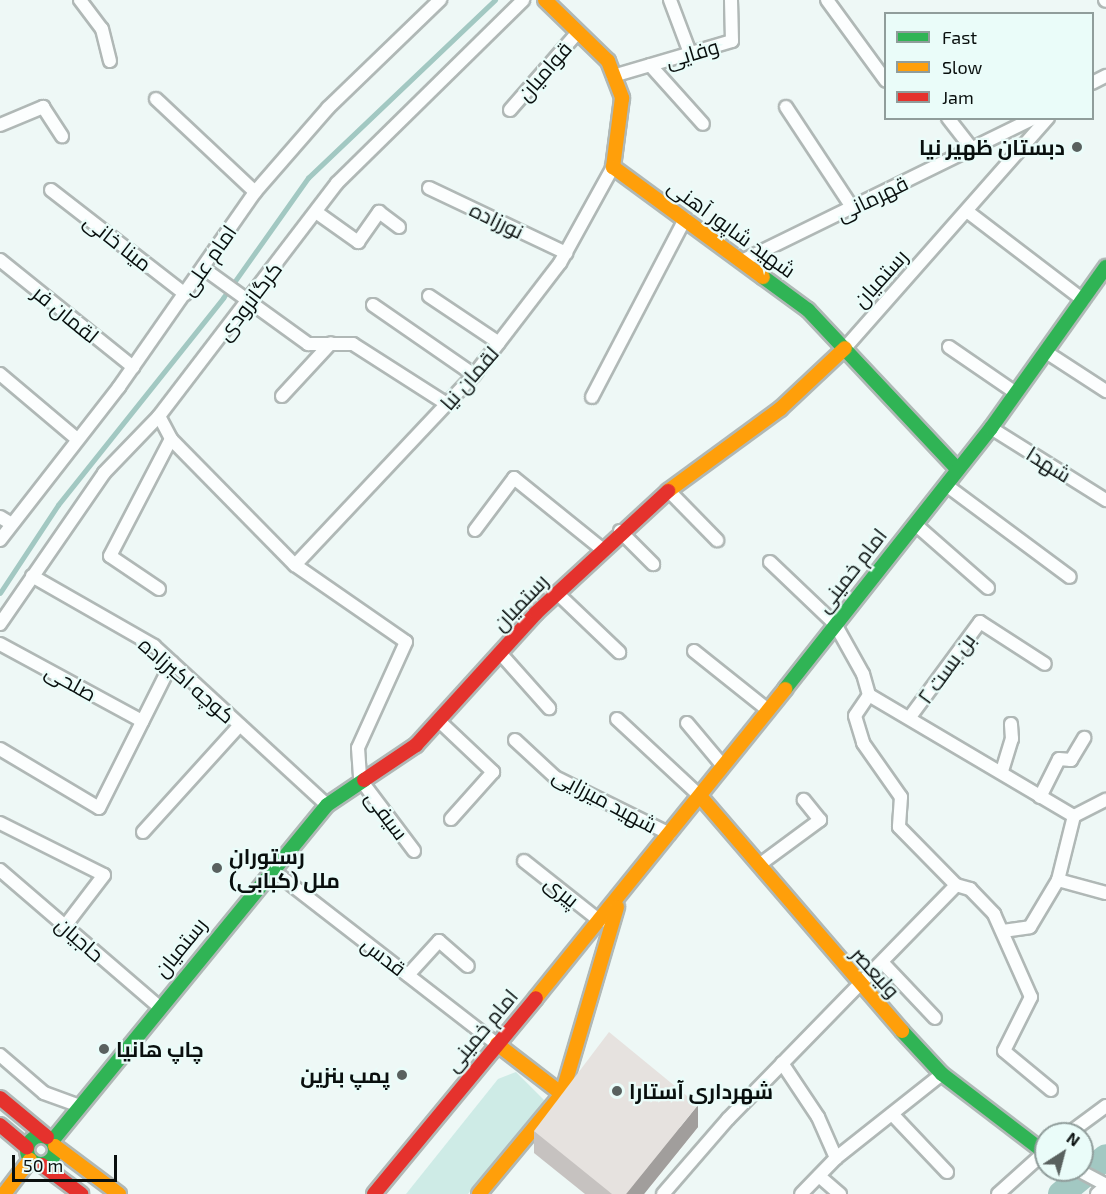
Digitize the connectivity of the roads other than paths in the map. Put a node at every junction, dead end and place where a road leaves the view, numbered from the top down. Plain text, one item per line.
1 (80, 0) edge
2 (440, 0) edge
3 (523, 0) edge
4 (544, 0) edge
5 (670, 0) edge
6 (731, 0) edge
7 (831, 2) edge
8 (578, 32) junction
9 (690, 53) junction
10 (110, 61) dead end
11 (650, 65) junction
12 (614, 76) junction
13 (884, 80) edge
14 (156, 99) dead end
15 (786, 107) dead end
16 (510, 110) dead end
17 (950, 120) edge
18 (1030, 120) edge
19 (1046, 120) edge
20 (1, 121) edge
21 (703, 124) dead end
22 (62, 136) dead end
23 (972, 148) junction
24 (613, 167) junction
25 (429, 188) dead end
26 (51, 190) dead end
27 (255, 192) junction
28 (852, 207) junction
29 (316, 212) junction
30 (968, 212) junction
31 (685, 219) junction
32 (399, 227) dead end
33 (566, 253) junction
34 (0, 260) edge
35 (742, 261) junction
36 (1106, 267) edge
37 (203, 268) junction
38 (184, 294) junction
39 (429, 296) dead end
40 (1083, 300) junction
41 (250, 302) junction
42 (373, 305) dead end
43 (331, 343) junction
44 (499, 343) junction
45 (949, 347) dead end
46 (845, 348) junction
47 (1046, 352) junction
48 (133, 368) junction
49 (0, 374) edge
50 (474, 375) junction
51 (1106, 391) edge
52 (1016, 393) junction
53 (282, 396) dead end
54 (592, 398) dead end
55 (447, 404) junction
56 (159, 416) junction
57 (991, 428) junction
58 (77, 439) junction
59 (171, 439) junction
60 (958, 470) junction
61 (946, 485) junction
62 (669, 491) junction
63 (1106, 500) edge
64 (5, 520) edge
65 (915, 524) junction
66 (475, 530) dead end
67 (620, 531) junction
68 (0, 540) edge
69 (717, 540) dead end
70 (602, 549) junction
71 (770, 562) dead end
72 (653, 564) dead end
73 (295, 565) junction
74 (32, 576) junction
75 (1070, 577) dead end
76 (988, 588) dead end
77 (159, 589) dead end
78 (557, 592) junction
79 (0, 624) edge
80 (835, 624) junction
81 (0, 644) edge
82 (694, 651) dead end
83 (619, 652) dead end
84 (500, 653) junction
85 (172, 662) junction
86 (1045, 664) dead end
87 (869, 695) junction
88 (549, 708) dead end
89 (768, 710) junction
90 (910, 717) junction
91 (617, 719) dead end
92 (438, 720) junction
93 (142, 721) junction
94 (687, 723) dead end
95 (1011, 724) dead end
96 (240, 725) junction
97 (1084, 738) dead end
98 (515, 740) dead end
99 (0, 749) edge
100 (723, 766) junction
101 (1002, 771) junction
102 (360, 779) junction
103 (700, 796) junction
104 (1040, 797) junction
105 (804, 800) dead end
106 (1106, 800) edge
107 (327, 806) junction
108 (1074, 816) junction
109 (450, 819) dead end
110 (0, 823) edge
111 (143, 832) dead end
112 (670, 834) junction
113 (414, 851) dead end
114 (524, 861) dead end
115 (759, 865) junction
116 (271, 868) junction
117 (0, 870) edge
118 (1058, 880) junction
119 (956, 885) junction
120 (1106, 892) edge
121 (622, 894) junction
122 (600, 921) junction
123 (65, 926) junction
124 (1003, 931) junction
125 (882, 962) junction
126 (468, 966) dead end
127 (408, 975) junction
128 (859, 986) junction
129 (159, 1007) junction
130 (935, 1018) dead end
131 (497, 1044) junction
132 (0, 1055) edge
133 (782, 1063) junction
134 (942, 1074) junction
135 (1051, 1090) dead end
136 (562, 1094) junction
137 (0, 1098) edge
138 (79, 1106) junction
139 (1106, 1106) edge
140 (892, 1114) junction
141 (1084, 1122) edge
142 (0, 1125) edge
143 (51, 1142) junction
144 (1034, 1144) edge
145 (33, 1157) junction
146 (836, 1158) junction
147 (1034, 1162) edge
148 (947, 1172) dead end
149 (819, 1176) junction
150 (1106, 1185) edge
151 (4, 1194) edge
152 (81, 1194) edge
153 (119, 1194) edge
154 (374, 1194) edge
155 (479, 1194) edge
156 (663, 1194) edge
157 (801, 1194) edge
158 (840, 1194) edge
159 (998, 1194) edge
160 (1097, 1194) edge

1 - 10 street
2 - 27 street, امام علی
3 - 29 street, کرگانرودی
4 - 8 street
5 - 9 street
6 - 9 street, وفایی
7 - 13 street
8 - 12 street
8 - 16 street, قوامیان
9 - 11 street, وفایی
11 - 12 street, وفایی
11 - 21 street
12 - 24 street
14 - 27 street
15 - 28 street
17 - 23 street
18 - 23 street, قهرمانی
19 - 30 street, رستمیان
20 - 22 street
23 - 28 street, قهرمانی
24 - 31 street, شهید شاپور آهنی
24 - 33 street, لقمان نیا
25 - 33 street, نورزاده
26 - 38 street, مینا خانی
27 - 37 street, امام علی
28 - 35 street, قهرمانی
29 - 32 street
29 - 41 street, کرگانرودی
30 - 40 street
30 - 46 street, رستمیان
31 - 35 street, شهید شاپور آهنی
31 - 54 street
33 - 44 street, لقمان نیا
34 - 48 street, لقمان فر
35 - 46 street, شهید شاپور آهنی
36 - 40 street, امام خمینی
37 - 38 street, امام علی
37 - 41 street
38 - 48 street, امام علی
39 - 44 street
40 - 47 street, امام خمینی
41 - 43 street
41 - 56 street, کرگانرودی
42 - 50 street
43 - 53 street
43 - 55 street
44 - 50 street, لقمان نیا
45 - 52 street
46 - 60 street, شهید شاپور آهنی
46 - 62 street, رستمیان
47 - 51 street
47 - 52 street, امام خمینی
48 - 58 street, امام علی
49 - 58 street
50 - 55 street, لقمان نیا
52 - 57 street, امام خمینی
55 - 73 street, لقمان نیا
56 - 59 street
56 - 74 street, کرگانرودی
57 - 60 street, امام خمینی
57 - 63 street, شهدا
58 - 64 street, امام علی
59 - 73 street
59 - 77 street
60 - 61 street, امام خمینی
61 - 65 street, امام خمینی
61 - 75 street
62 - 67 street, رستمیان
62 - 69 street
64 - 68 street, امام علی
65 - 76 street
65 - 80 street, امام خمینی
66 - 70 street
67 - 70 street, رستمیان
67 - 72 street
70 - 78 street, رستمیان
71 - 80 street
73 - 102 street
74 - 79 street, کرگانرودی
74 - 85 street, کوچه اکبرزاده
78 - 83 street
78 - 84 street, رستمیان
80 - 87 street
80 - 89 street, امام خمینی
81 - 93 street, صلحی
82 - 89 street
84 - 88 street
84 - 92 street, رستمیان
85 - 93 street
85 - 96 street, کوچه اکبرزاده
86 - 90 street, بن بست ۲
87 - 90 street
87 - 119 street
89 - 100 street, امام خمینی
90 - 101 street
91 - 103 street
92 - 102 street, رستمیان
92 - 109 street
93 - 99 street
94 - 100 street
95 - 101 street
96 - 107 street, کوچه اکبرزاده
96 - 111 street
97 - 104 street
98 - 112 street, شهید میرزایی
100 - 103 street, امام خمینی
101 - 104 street
102 - 107 street, رستمیان
102 - 113 street, سیفی
103 - 112 street, امام خمینی
103 - 115 street, ولیعصر
104 - 108 street
105 - 115 street
106 - 108 street
107 - 116 street, رستمیان
108 - 118 street
110 - 123 street
112 - 121 street, امام خمینی
114 - 122 street, پیری
115 - 128 street, ولیعصر
116 - 127 street, قدس
116 - 129 street, رستمیان
117 - 123 street, حاجیان
118 - 120 street
118 - 124 street
119 - 124 street
119 - 125 street
121 - 122 street, امام خمینی
121 - 136 street, امام خمینی
122 - 131 street, امام خمینی
123 - 129 street, حاجیان
124 - 135 street
125 - 128 street
125 - 130 street
126 - 127 street
127 - 131 street, قدس
128 - 133 street
128 - 134 street, ولیعصر
129 - 138 street, رستمیان
131 - 136 street
131 - 154 street, امام خمینی
132 - 138 street
133 - 146 street
133 - 156 street
134 - 140 street
134 - 144 street, ولیعصر
136 - 155 street, امام خمینی
137 - 143 street
138 - 143 street, رستمیان
139 - 141 street
140 - 146 street
140 - 148 street
142 - 145 street
143 - 145 street
143 - 145 street, رستمیان
143 - 153 street
145 - 151 street
145 - 152 street
146 - 149 street
147 - 159 street
149 - 157 street
149 - 158 street
150 - 160 street

